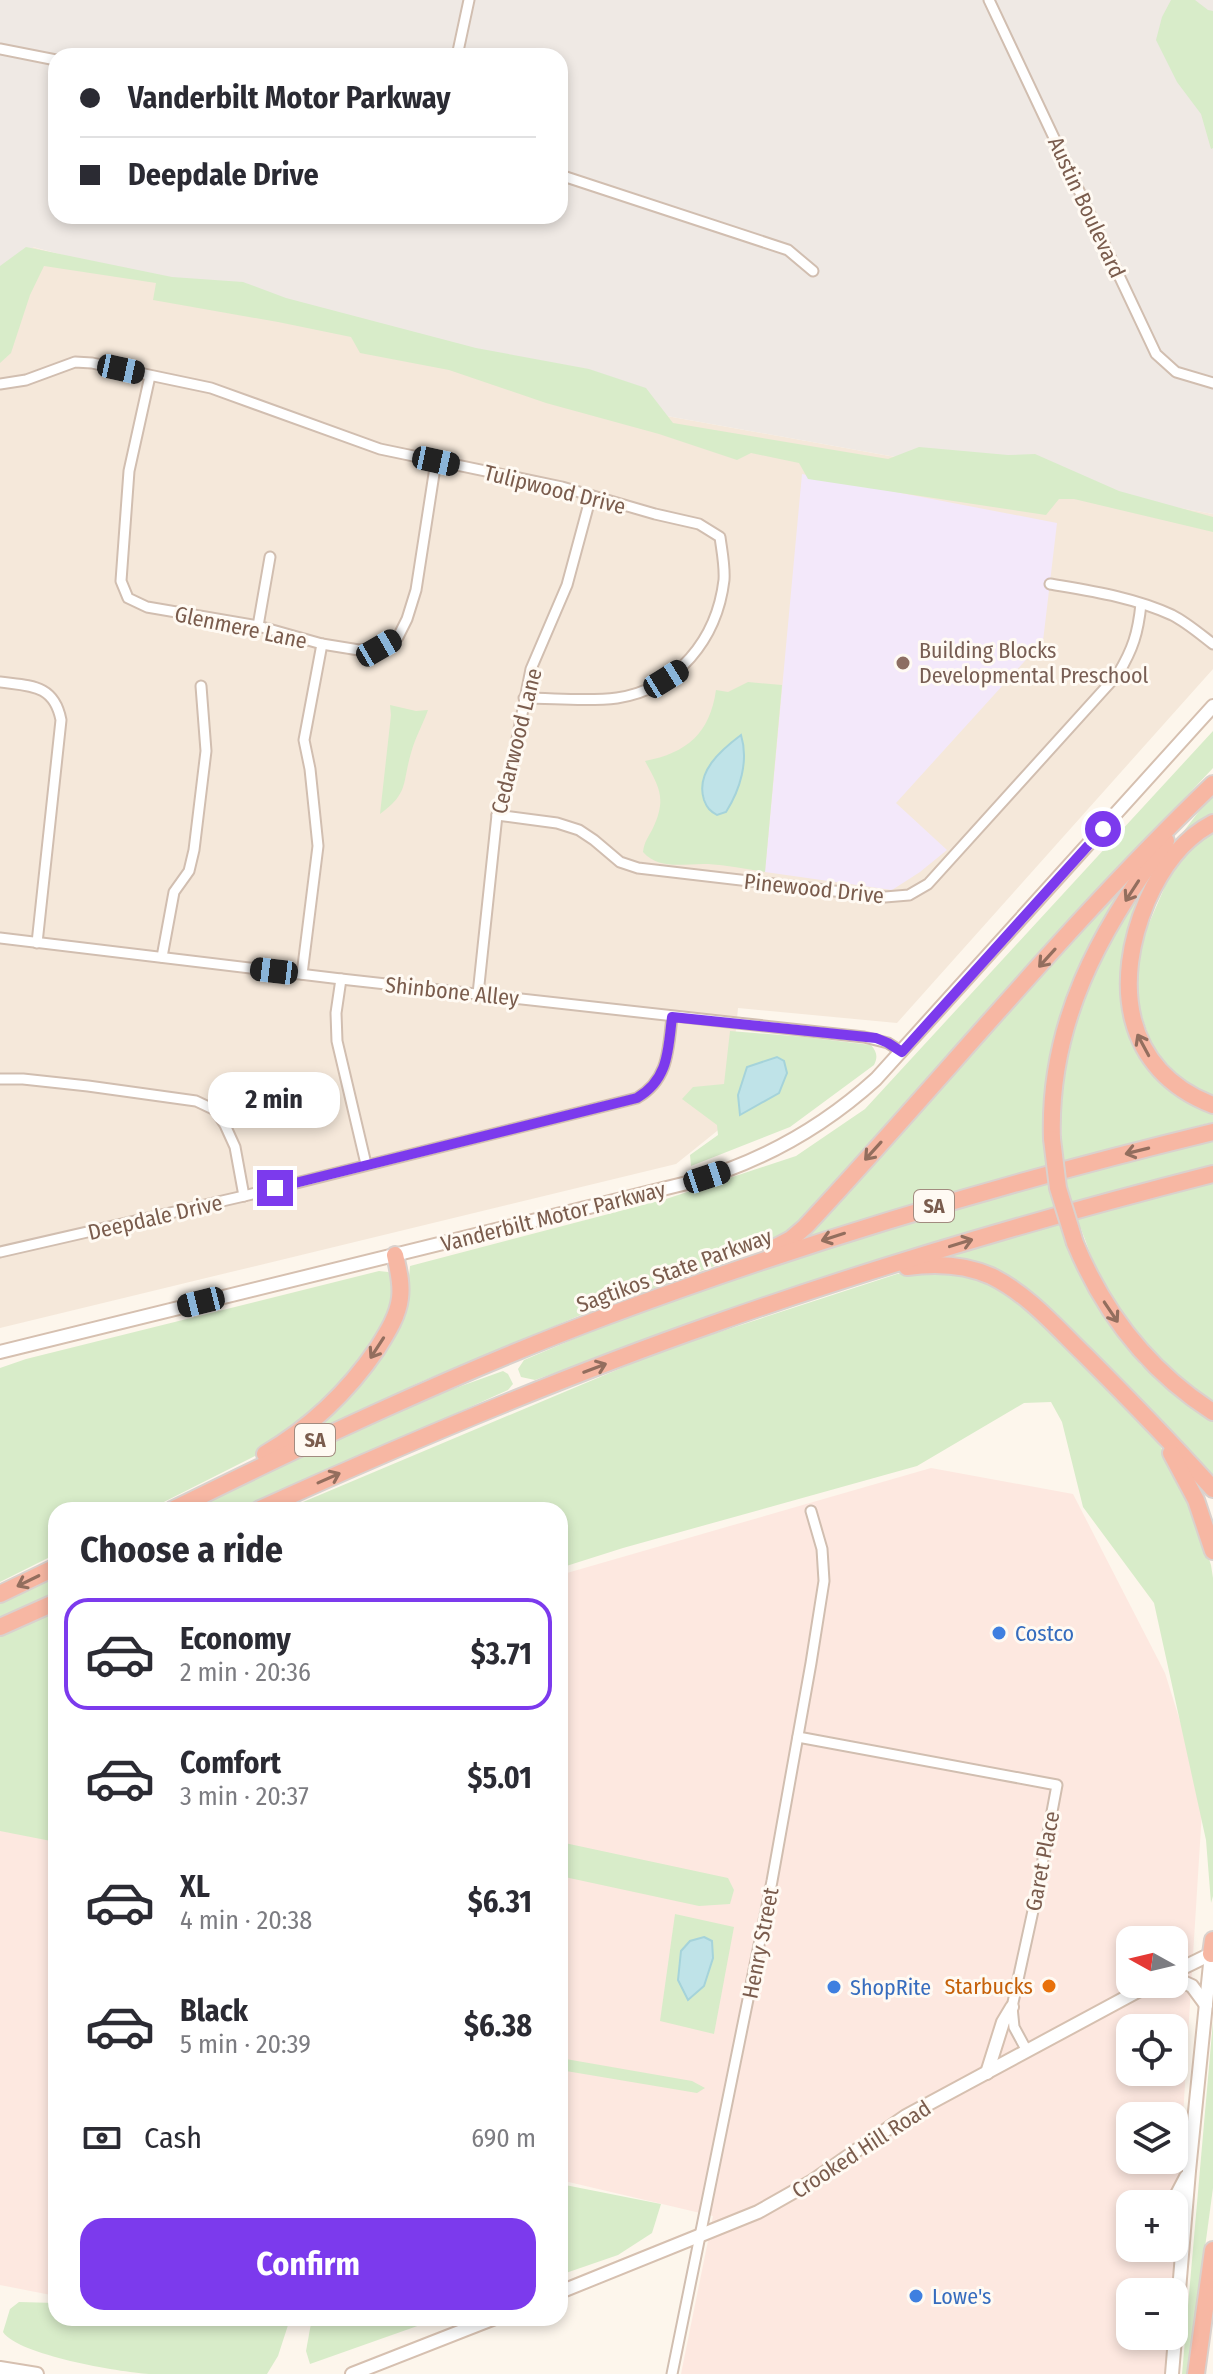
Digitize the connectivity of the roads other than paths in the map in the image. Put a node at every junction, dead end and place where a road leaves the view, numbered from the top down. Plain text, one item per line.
1 (469, 0) edge
2 (989, 0) edge
3 (459, 48) edge
4 (0, 49) edge
5 (48, 58) edge
6 (568, 178) edge
7 (813, 271) dead end
8 (150, 376) junction
9 (1213, 383) edge
10 (0, 384) edge
11 (436, 461) junction
12 (591, 496) junction
13 (270, 557) dead end
14 (1050, 584) dead end
15 (1141, 604) junction
16 (258, 626) junction
17 (322, 644) junction
18 (1213, 644) edge
19 (0, 682) edge
20 (201, 686) dead end
21 (524, 698) junction
22 (1213, 706) edge
23 (1213, 784) edge
24 (497, 815) junction
25 (1213, 823) edge
26 (0, 938) edge
27 (37, 943) junction
28 (162, 957) junction
29 (302, 974) junction
30 (341, 979) junction
31 (478, 994) junction
32 (672, 1017) junction
33 (902, 1052) junction
34 (0, 1079) edge
35 (1213, 1105) edge
36 (1213, 1132) edge
37 (366, 1164) junction
38 (1213, 1174) edge
39 (244, 1196) junction
40 (0, 1252) edge
41 (395, 1255) junction
42 (859, 1275) junction
43 (660, 1297) junction
44 (0, 1352) edge
45 (1213, 1412) edge
46 (1148, 1419) junction
47 (1213, 1489) edge
48 (181, 1502) edge
49 (186, 1502) edge
50 (276, 1502) edge
51 (811, 1511) dead end
52 (1213, 1551) edge
53 (48, 1571) edge
54 (0, 1594) edge
55 (48, 1606) edge
56 (0, 1627) edge
57 (798, 1737) junction
58 (1212, 1949) edge
59 (1188, 1964) edge
60 (1188, 1984) edge
61 (1125, 1998) edge
62 (1206, 2005) junction
63 (1012, 2007) junction
64 (1027, 2051) junction
65 (987, 2073) junction
66 (1189, 2171) junction
67 (1180, 2190) edge
68 (700, 2237) junction
69 (1213, 2250) edge
70 (1180, 2278) edge
71 (568, 2289) edge
72 (475, 2326) edge
73 (1174, 2350) edge
74 (0, 2368) edge
75 (37, 2374) edge
76 (352, 2374) edge
77 (672, 2374) edge
78 (1170, 2374) edge
79 (1196, 2374) edge

1 - 3 street
2 - 9 street, Austin Boulevard
4 - 5 street
6 - 7 street
8 - 10 street, Tulipwood Drive
8 - 11 street, Tulipwood Drive
8 - 16 street, Glenmere Lane
11 - 12 street, Tulipwood Drive
11 - 17 street, Glenmere Lane
12 - 21 street, Cedarwood Lane
12 - 21 street, Tulipwood Drive
13 - 16 street
14 - 15 street
15 - 18 street
15 - 24 street, Pinewood Drive
16 - 17 street, Glenmere Lane
17 - 29 street
19 - 27 street
20 - 28 street
21 - 24 street, Cedarwood Lane
22 - 33 main road, Vanderbilt Motor Parkway
23 -> 43 highway
23 -> 45 highway, bridge
24 - 31 street, Cedarwood Lane
35 -> 25 highway
26 - 27 street, Shinbone Alley
27 - 28 street, Shinbone Alley
28 - 29 street, Shinbone Alley
29 - 30 street, Shinbone Alley
30 - 31 street, Shinbone Alley
30 - 37 street
31 - 32 street, Shinbone Alley
32 - 33 street, Shinbone Alley
32 - 37 street, Deepdale Drive
33 - 41 main road, Vanderbilt Motor Parkway
34 - 39 street
36 -> 43 highway, Sagtikos State Parkway / SA
37 - 39 street, Deepdale Drive
42 -> 38 highway, SA
39 - 40 street, Deepdale Drive
41 - 44 main road, Vanderbilt Motor Parkway
41 -> 48 highway
42 - 46 highway
50 -> 42 highway, SA
43 - 49 highway, Sagtikos State Parkway / SA
46 - 47 highway
46 - 52 highway
51 - 57 street, Henry Street
53 -> 54 highway
55 - 56 highway
57 - 63 street, Garet Place
57 - 68 street, Henry Street
58 - 59 main road
58 - 62 main road
60 - 62 main road
61 - 64 main road, Crooked Hill Road
62 - 66 main road
63 - 64 street, Garet Place
63 - 65 main road
64 - 65 main road, Crooked Hill Road
65 - 68 main road, Crooked Hill Road
66 - 67 main road
66 - 70 main road
68 - 71 main road, Crooked Hill Road
68 - 77 street, Henry Street
69 - 79 highway
72 - 76 main road
73 - 78 main road
74 - 75 main road

